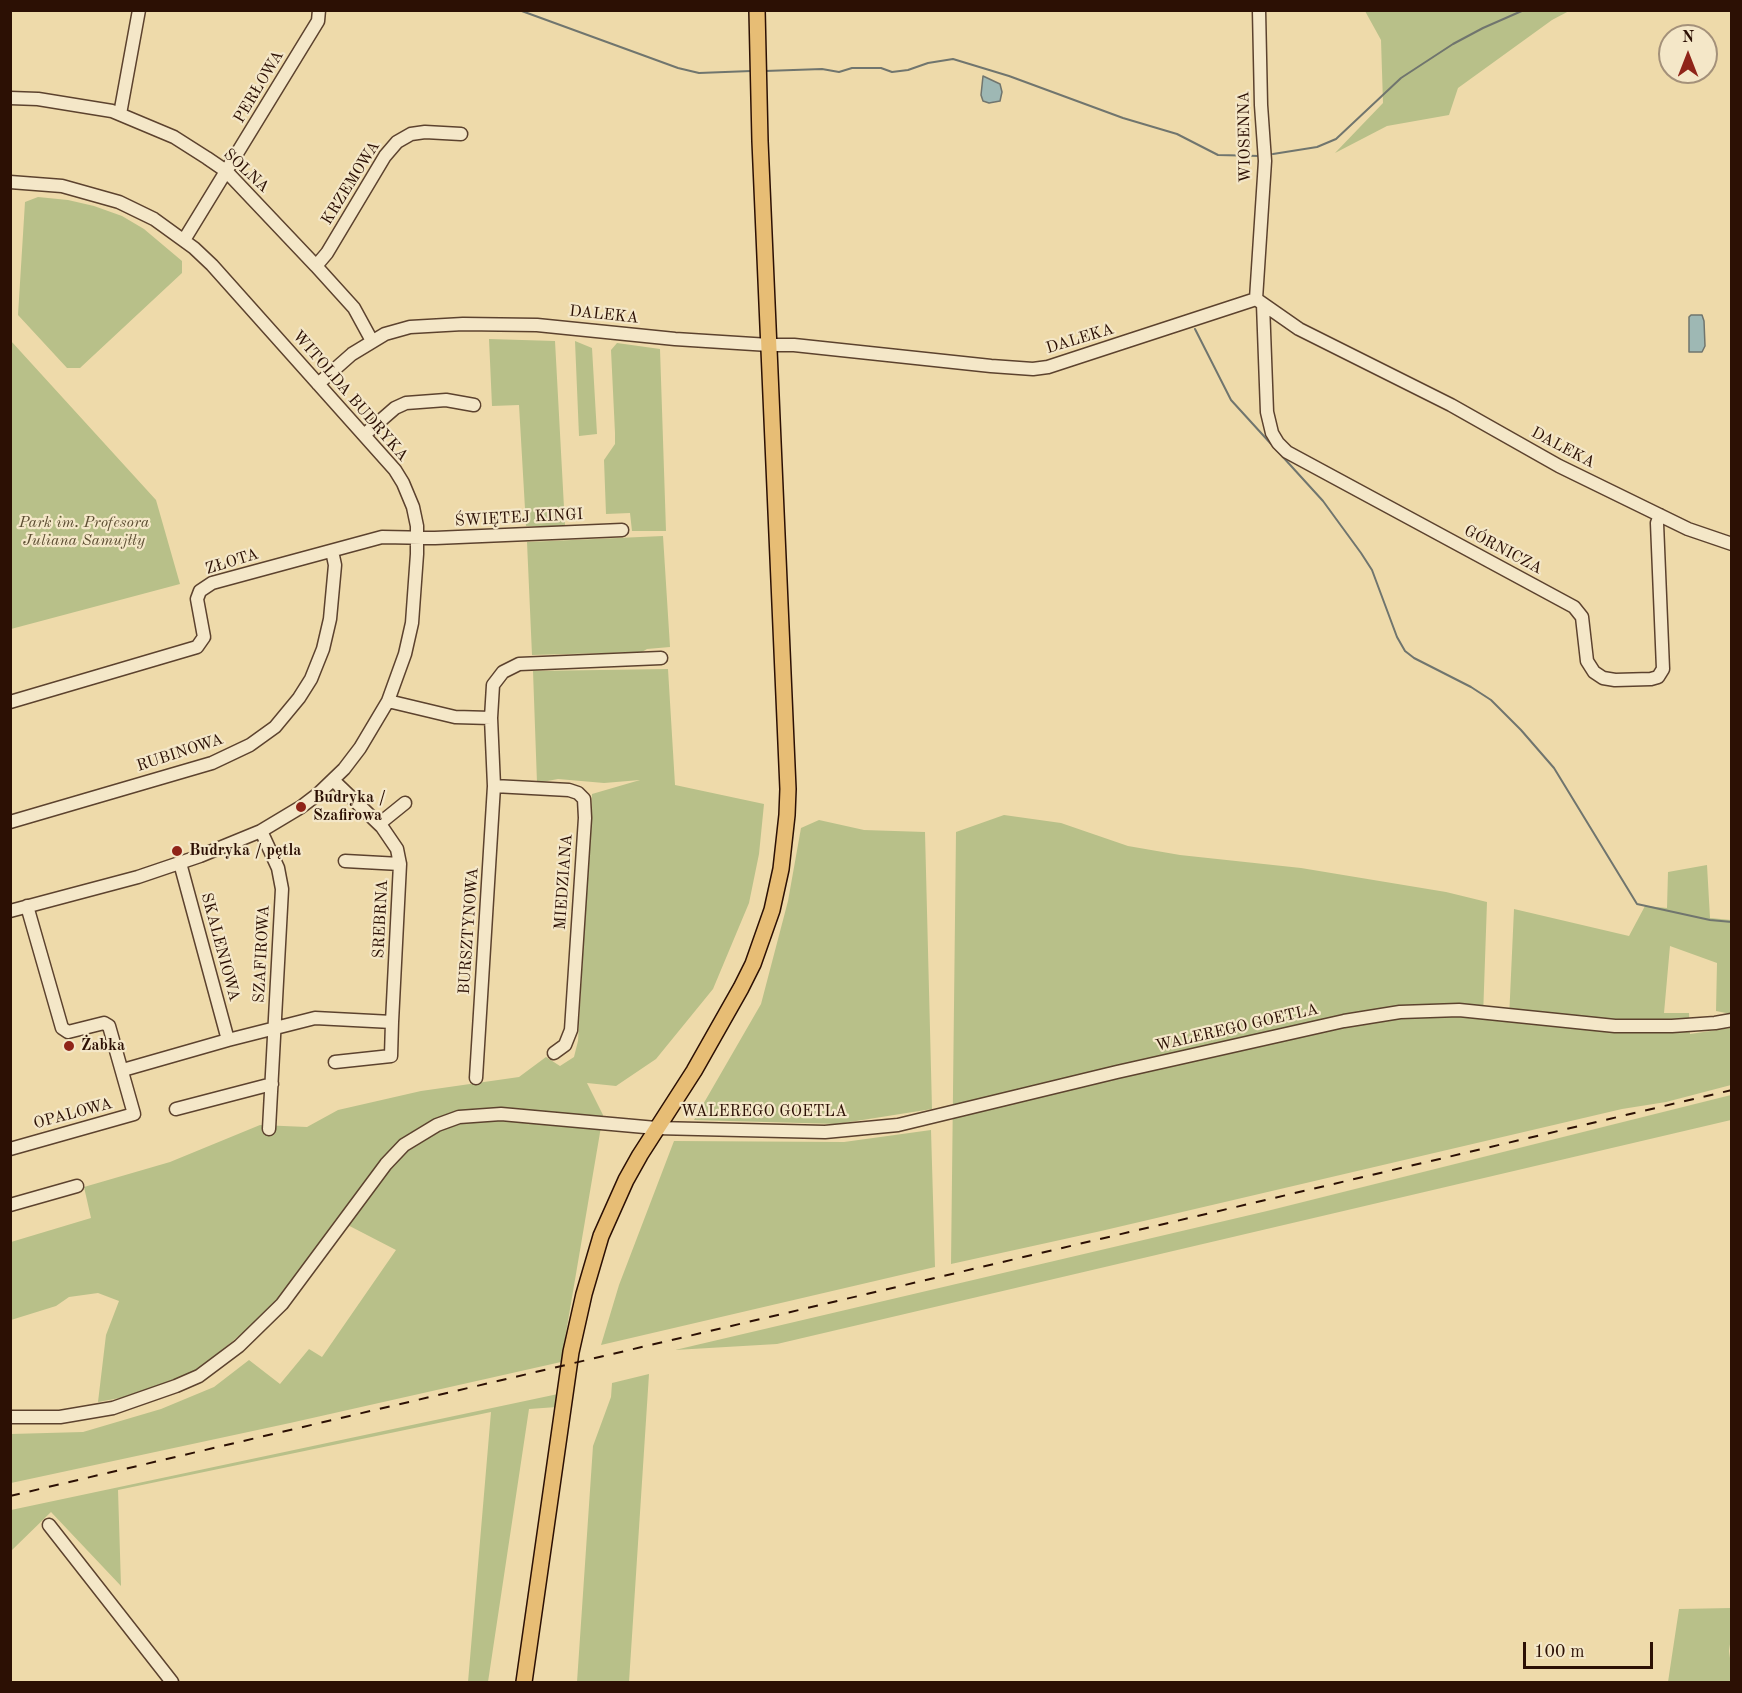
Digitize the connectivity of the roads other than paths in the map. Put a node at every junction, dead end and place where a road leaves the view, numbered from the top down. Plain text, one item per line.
1 (139, 10) edge
2 (319, 10) edge
3 (758, 10) edge
4 (1259, 10) edge
5 (10, 98) edge
6 (120, 114) junction
7 (461, 134) dead end
8 (226, 171) junction
9 (10, 182) edge
10 (184, 240) junction
11 (316, 266) junction
12 (1259, 302) junction
13 (372, 341) junction
14 (769, 345) junction
15 (318, 384) junction
16 (474, 405) dead end
17 (364, 435) junction
18 (1660, 515) junction
19 (622, 530) dead end
20 (416, 537) junction
21 (1731, 544) edge
22 (332, 551) junction
23 (661, 658) dead end
24 (388, 701) junction
25 (10, 702) edge
26 (491, 717) junction
27 (333, 780) junction
28 (494, 786) junction
29 (405, 803) dead end
30 (10, 822) edge
31 (379, 824) junction
32 (261, 831) junction
33 (345, 861) dead end
34 (180, 863) junction
35 (400, 864) junction
36 (27, 906) junction
37 (10, 911) edge
38 (1731, 1020) edge
39 (392, 1022) junction
40 (275, 1030) junction
41 (228, 1040) junction
42 (554, 1053) dead end
43 (335, 1062) dead end
44 (123, 1070) junction
45 (476, 1078) dead end
46 (272, 1084) junction
47 (176, 1109) dead end
48 (269, 1128) dead end
49 (656, 1128) junction
50 (10, 1149) edge
51 (77, 1186) dead end
52 (10, 1205) edge
53 (10, 1417) edge
54 (49, 1525) dead end
55 (172, 1683) edge
56 (524, 1683) edge

1 - 6 street
2 - 8 street, PERŁOWA
3 - 14 main road
4 - 12 street, WIOSENNA
5 - 6 street, SOLNA
6 - 8 street, SOLNA
7 - 11 street, KRZEMOWA
8 - 10 street, PERŁOWA
8 - 11 street, SOLNA
9 - 10 street, WITOLDA BUDRYKA
10 - 15 street, WITOLDA BUDRYKA
11 - 13 street, SOLNA
12 - 14 street, DALEKA
12 - 18 street, DALEKA
12 - 18 street, GÓRNICZA
13 - 14 street, DALEKA
13 - 15 street, DALEKA
14 - 49 main road
15 - 17 street, WITOLDA BUDRYKA
16 - 17 street
17 - 20 street, WITOLDA BUDRYKA
18 - 21 street, DALEKA
19 - 20 street, ŚWIĘTEJ KINGI
20 - 22 street, ZŁOTA
20 - 24 street, WITOLDA BUDRYKA
22 - 25 street, ZŁOTA
22 - 30 street, RUBINOWA
23 - 26 street, BURSZTYNOWA
24 - 26 street
24 - 27 street, WITOLDA BUDRYKA
26 - 28 street, BURSZTYNOWA
27 - 31 street, SREBRNA
27 - 32 street, WITOLDA BUDRYKA
28 - 42 street, MIEDZIANA
28 - 45 street, BURSZTYNOWA
29 - 31 street
31 - 35 street, SREBRNA
32 - 34 street, WITOLDA BUDRYKA
32 - 40 street, SZAFIROWA
33 - 35 street
34 - 36 street, WITOLDA BUDRYKA
34 - 41 street, SKALENIOWA
35 - 39 street, SREBRNA
36 - 37 street, WITOLDA BUDRYKA
36 - 44 street
38 - 49 street, WALEREGO GOETLA
39 - 40 street
39 - 43 street, SREBRNA
40 - 41 street
40 - 46 street, SZAFIROWA
41 - 44 street
44 - 50 street, OPALOWA
46 - 47 street
46 - 48 street, SZAFIROWA
49 - 53 street, WALEREGO GOETLA
49 - 56 main road
51 - 52 street
54 - 55 street

